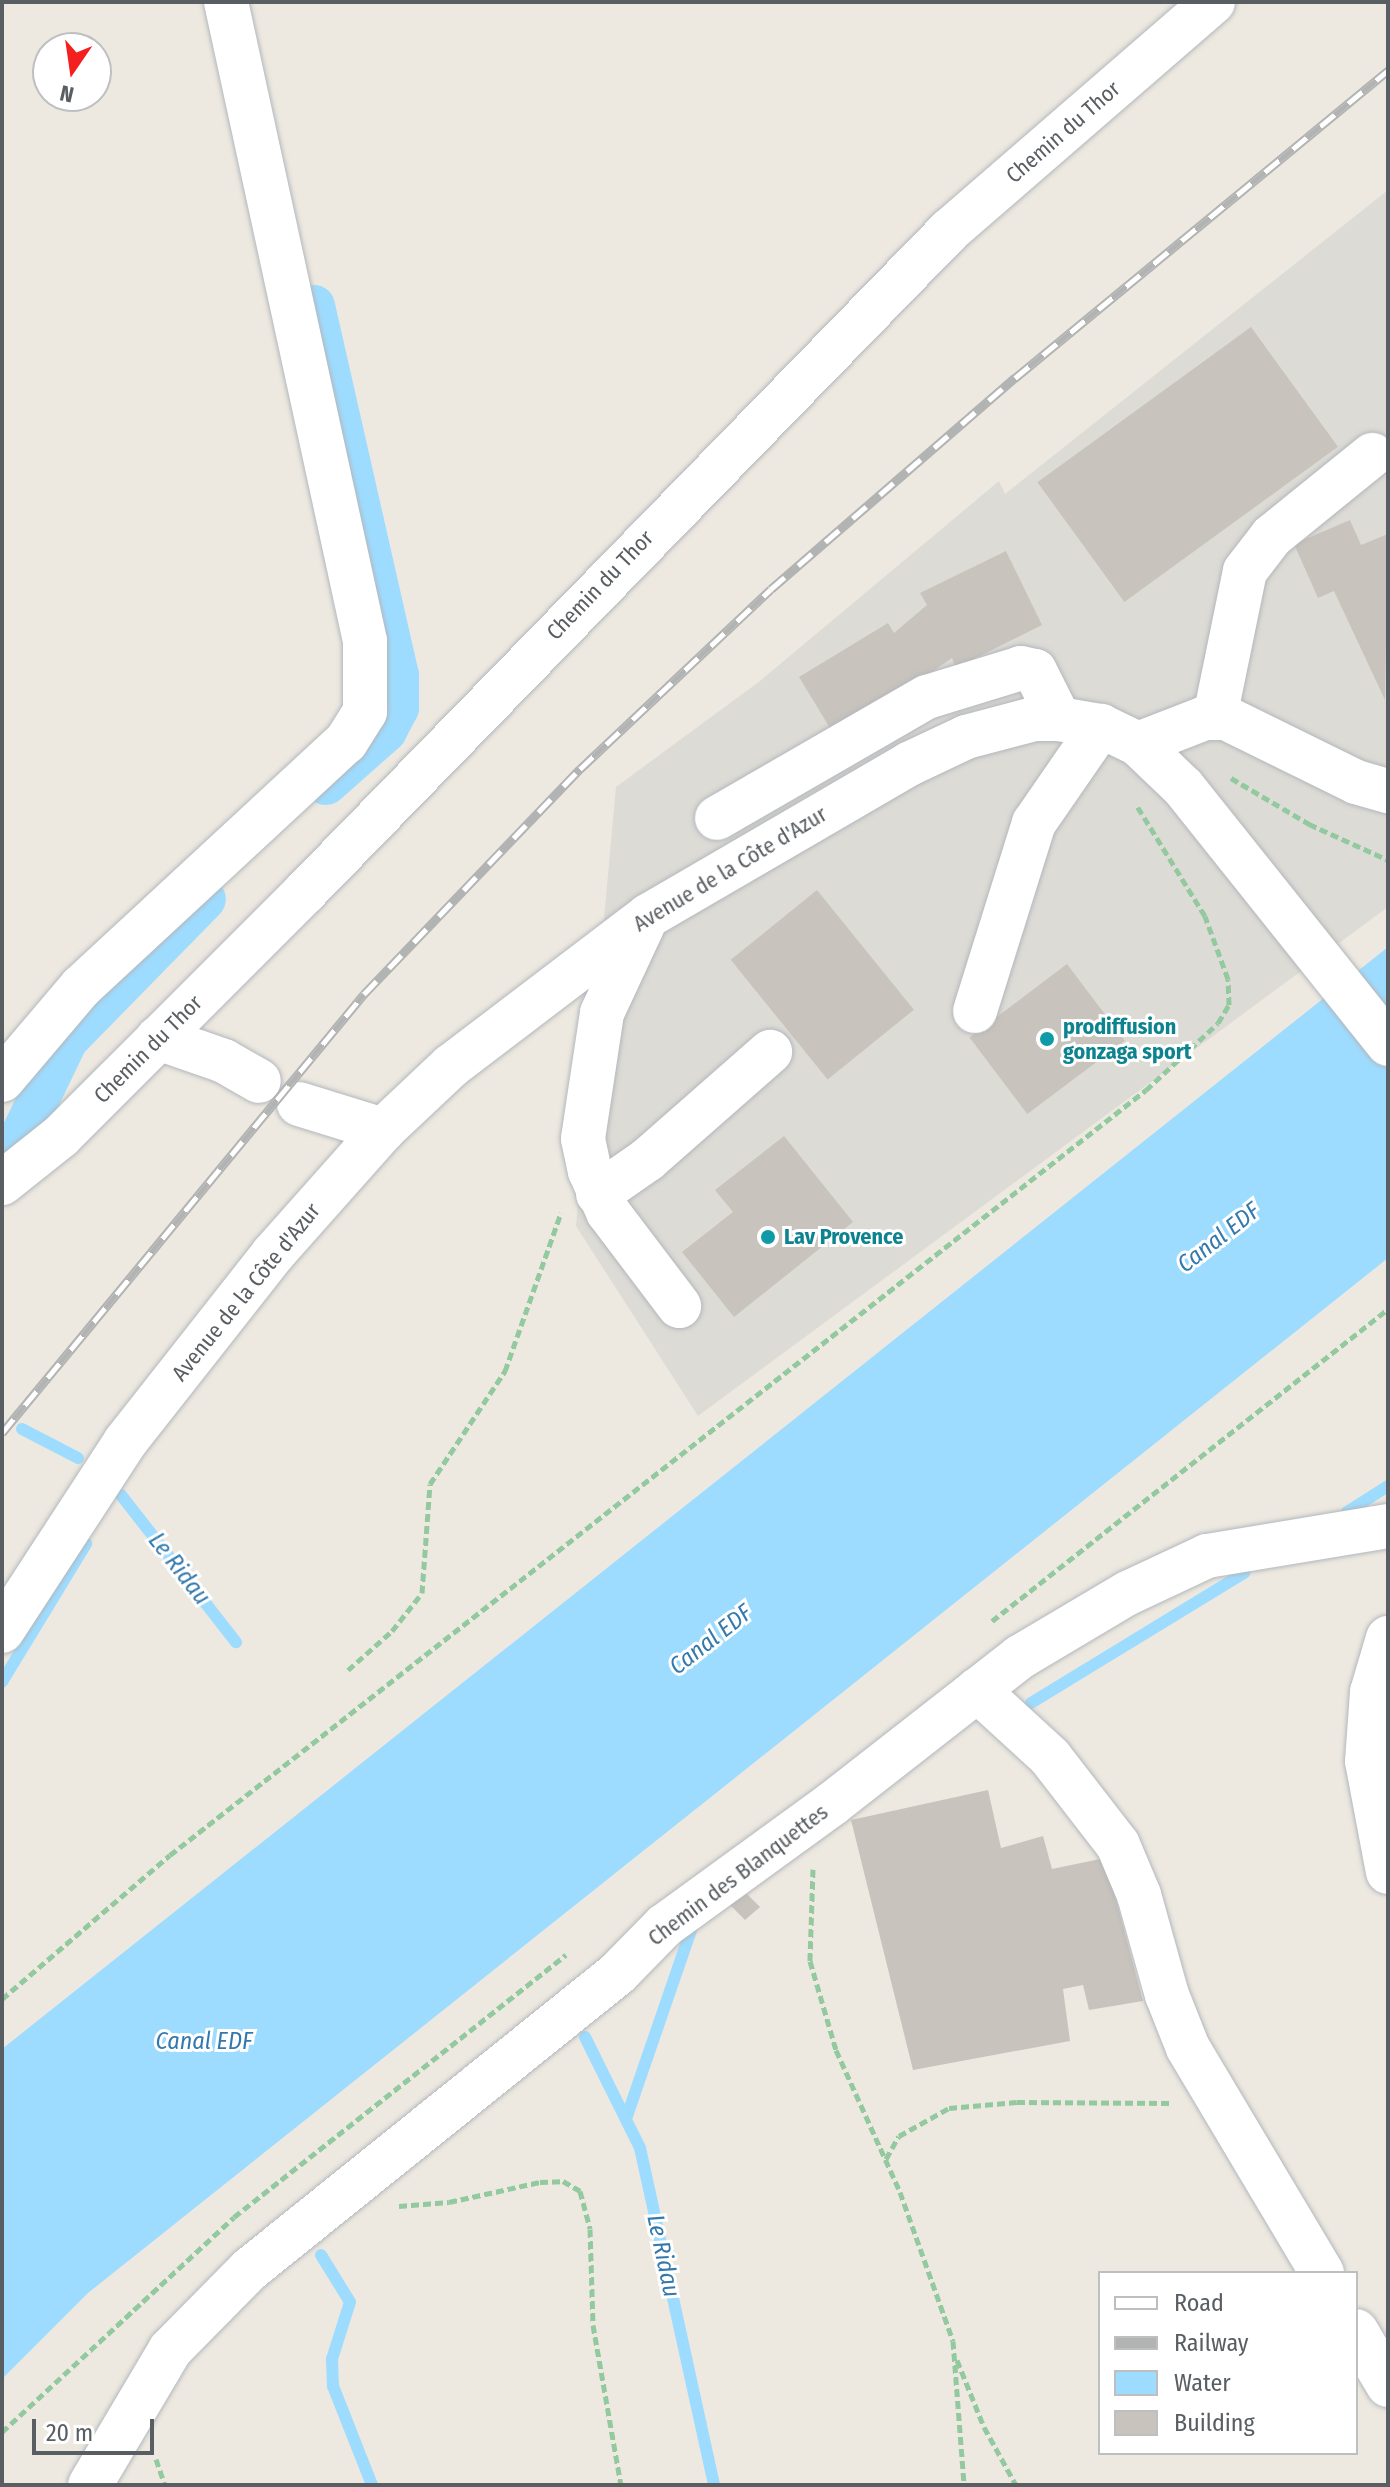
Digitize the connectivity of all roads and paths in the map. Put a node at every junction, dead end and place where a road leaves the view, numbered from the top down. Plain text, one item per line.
1 (226, 2) edge
2 (1213, 2) edge
3 (1372, 455) dead end
4 (1215, 717) junction
5 (1100, 729) junction
6 (1183, 787) junction
7 (1388, 791) edge
8 (1133, 800) dead end
9 (717, 818) dead end
10 (1388, 860) edge
11 (648, 916) junction
12 (975, 1011) dead end
13 (158, 1038) junction
14 (1388, 1044) edge
15 (770, 1052) dead end
16 (2, 1080) edge
17 (259, 1081) dead end
18 (299, 1104) dead end
19 (383, 1130) junction
20 (2, 1183) edge
21 (581, 1200) junction
22 (679, 1306) dead end
23 (1388, 1526) edge
24 (2, 1631) edge
25 (1388, 1638) edge
26 (348, 1670) dead end
27 (977, 1690) junction
28 (833, 1803) junction
29 (1388, 1872) edge
30 (2, 1999) edge
31 (1208, 2082) junction
32 (886, 2160) junction
33 (335, 2201) junction
34 (1321, 2271) edge
35 (1358, 2334) edge
36 (954, 2353) junction
37 (1388, 2385) edge
38 (90, 2485) edge
39 (621, 2485) edge
40 (964, 2485) edge
41 (1016, 2485) edge

1 - 16 street
2 - 13 street, Chemin du Thor
3 - 4 street
4 - 5 street, Avenue de la Côte d'Azur
4 - 7 street
5 - 6 street
5 - 9 street
5 - 11 street, Avenue de la Côte d'Azur
5 - 12 street
6 - 10 path
6 - 14 street
8 - 30 path
11 - 19 street, Avenue de la Côte d'Azur
11 - 21 street
13 - 17 street
13 - 20 street, Chemin du Thor
15 - 21 street
18 - 19 street
19 - 24 street, Avenue de la Côte d'Azur
21 - 22 street
21 - 26 path
23 - 27 street, Chemin des Blanquettes
25 - 29 street
27 - 28 street, Chemin des Blanquettes
27 - 31 street
28 - 32 path
28 - 33 street, Chemin des Blanquettes
31 - 32 path
31 - 34 street
32 - 36 path
33 - 38 street, Chemin des Blanquettes
33 - 39 path
35 - 37 street
36 - 40 path
36 - 41 path

